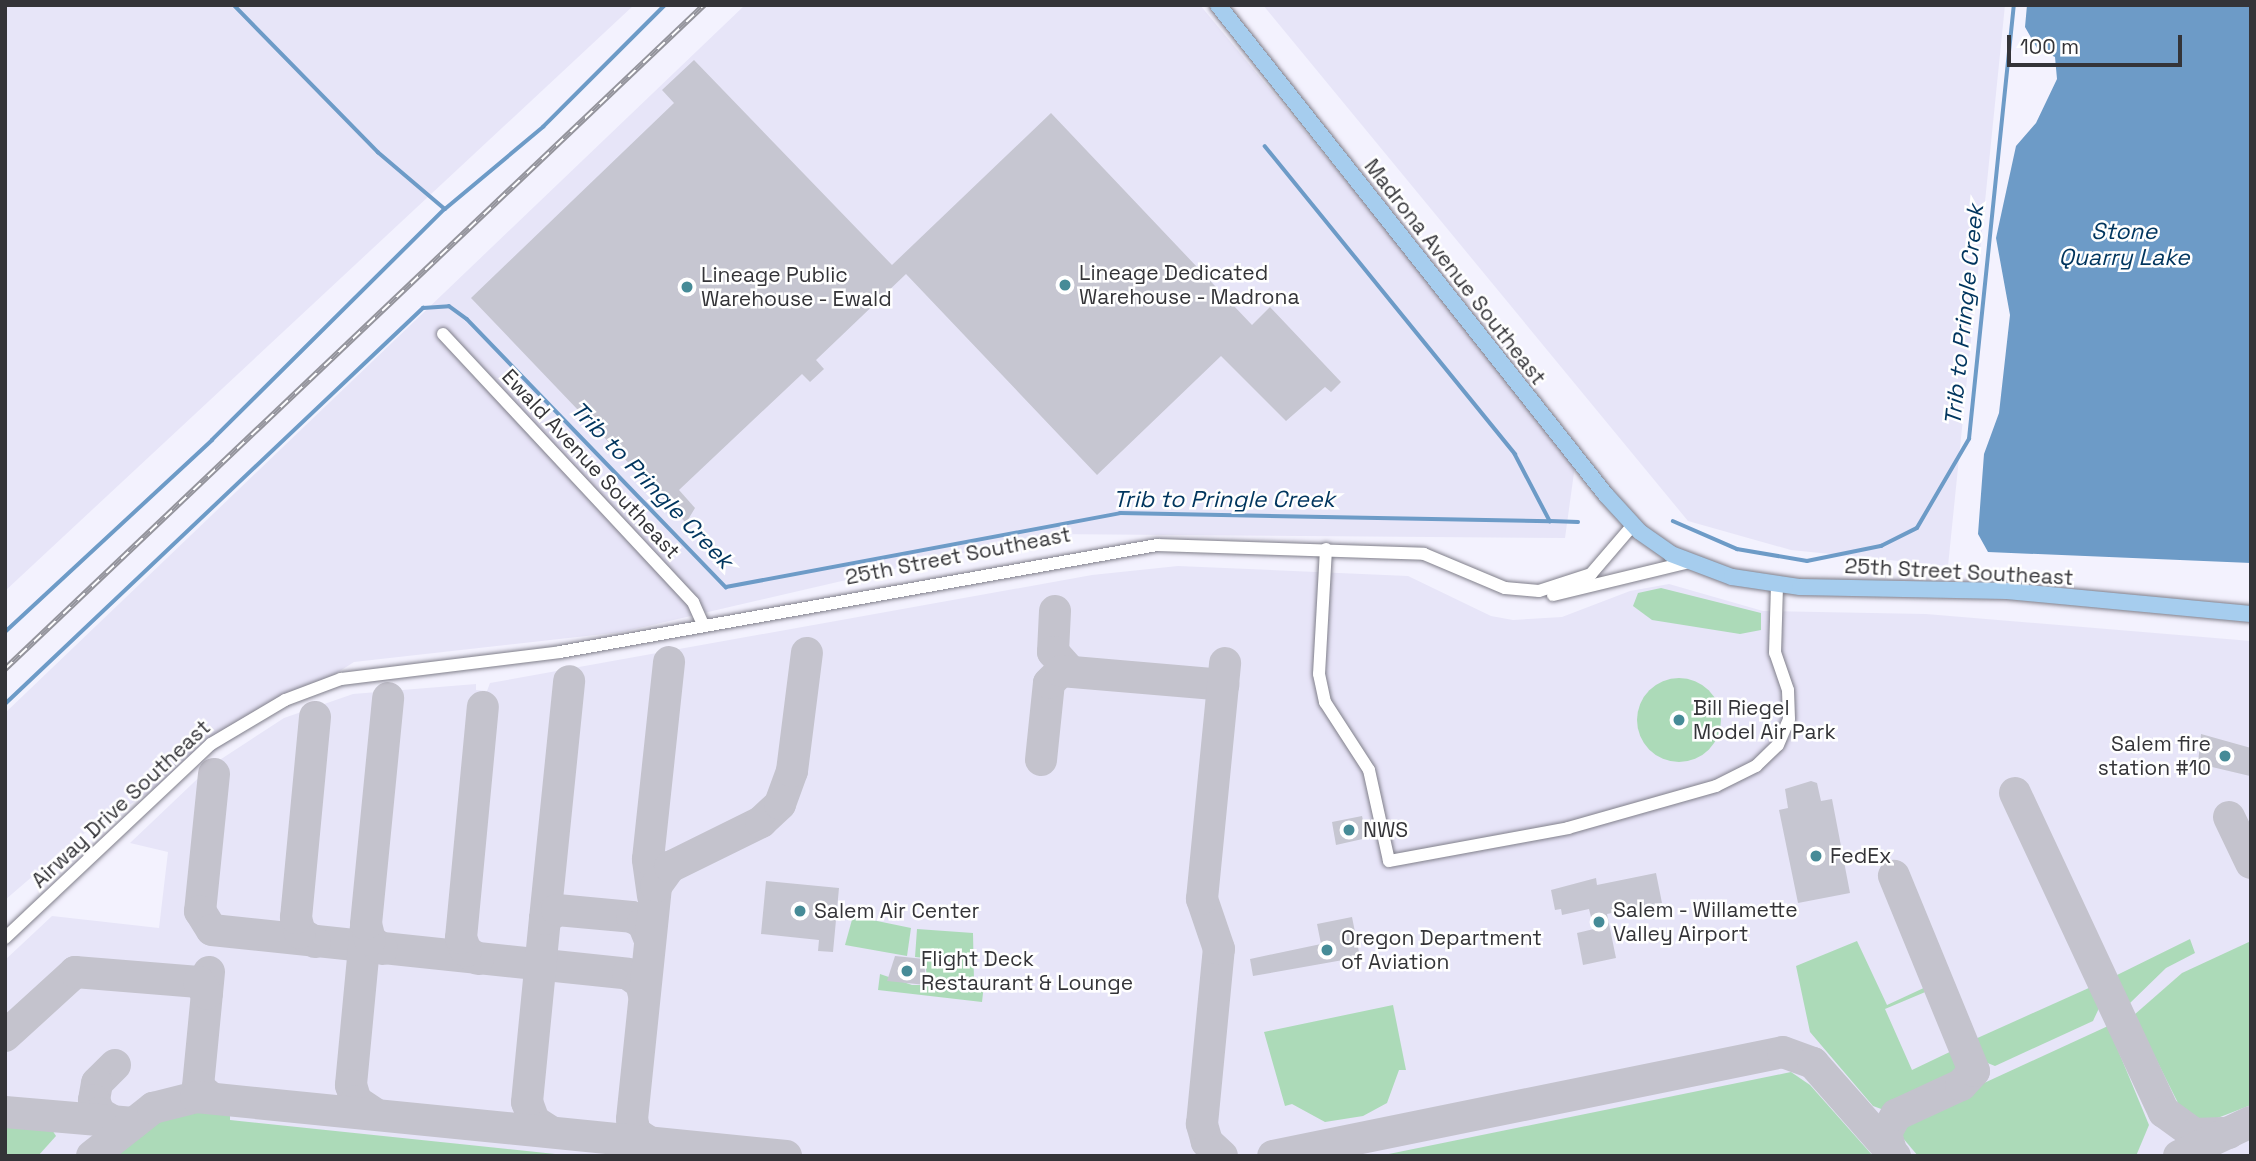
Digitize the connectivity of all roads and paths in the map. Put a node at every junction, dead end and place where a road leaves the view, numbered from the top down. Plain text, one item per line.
1 (1219, 5) edge
2 (443, 334) dead end
3 (1633, 525) junction
4 (1326, 549) junction
5 (1671, 554) joint
6 (1689, 562) junction
7 (1777, 585) junction
8 (1539, 591) junction
9 (2251, 614) edge
10 (703, 624) junction
11 (269, 708) joint
12 (5, 938) edge

1 - 3 main road, Madrona Avenue Southeast
2 - 10 street, Ewald Avenue Southeast
3 - 5 main road, Madrona Avenue Southeast
3 - 8 street, 25th Street Southeast
4 - 7 street
4 - 8 street, 25th Street Southeast
4 - 10 street, 25th Street Southeast
5 - 6 main road, 25th Street Southeast
6 - 7 main road, 25th Street Southeast
6 - 8 street
7 - 9 main road, 25th Street Southeast
10 - 11 street, 25th Street Southeast
11 - 12 street, Airway Drive Southeast

